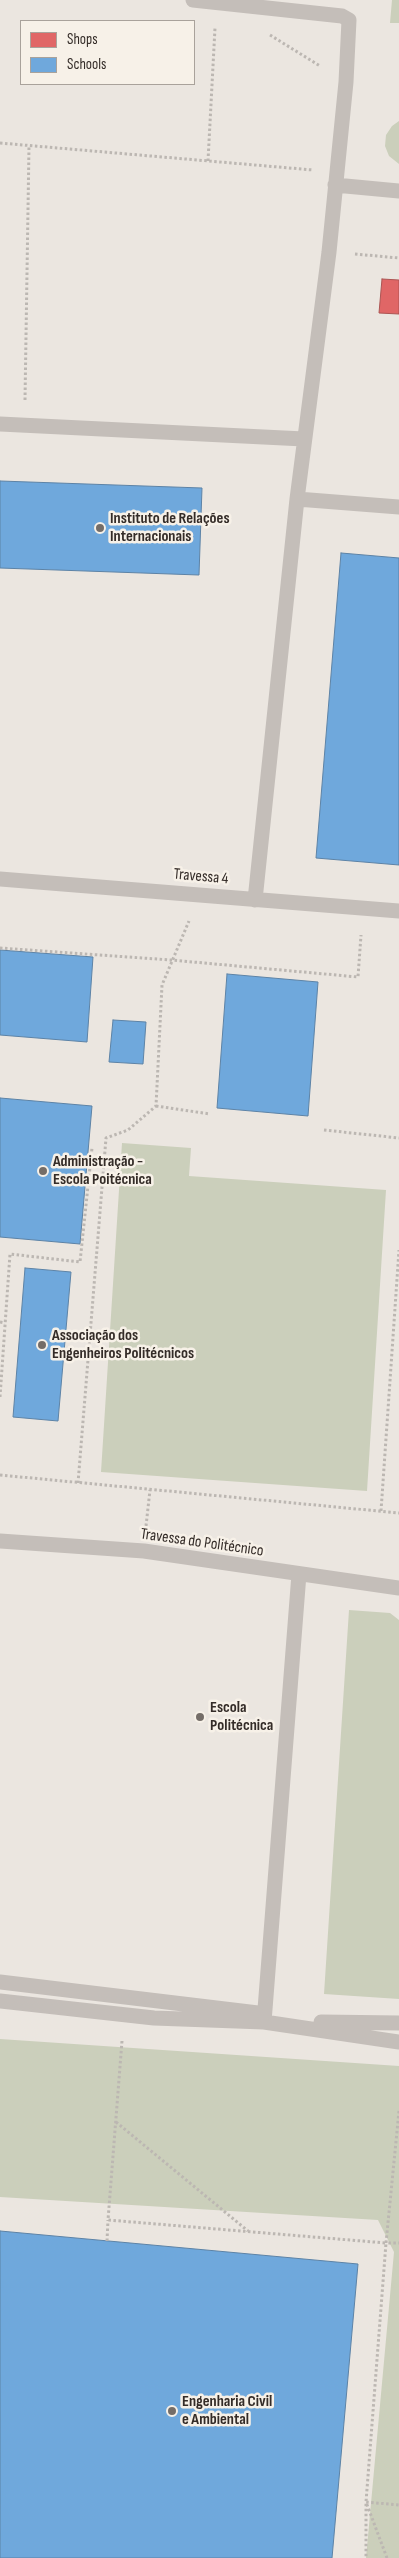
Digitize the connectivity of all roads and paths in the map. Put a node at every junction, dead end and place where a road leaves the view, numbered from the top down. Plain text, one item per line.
1 (193, 0) edge
2 (216, 2) junction
3 (315, 7) edge
4 (265, 32) dead end
5 (346, 82) junction
6 (0, 143) edge
7 (29, 146) junction
8 (208, 161) junction
9 (335, 179) junction
10 (399, 191) edge
11 (329, 252) junction
12 (399, 258) edge
13 (0, 424) edge
14 (24, 424) junction
15 (304, 439) junction
16 (297, 499) junction
17 (399, 507) edge
18 (0, 878) edge
19 (200, 894) junction
20 (255, 900) junction
21 (363, 908) junction
22 (399, 910) edge
23 (0, 948) edge
24 (172, 960) junction
25 (156, 1106) junction
26 (210, 1114) dead end
27 (324, 1130) dead end
28 (399, 1138) edge
29 (92, 1148) dead end
30 (399, 1250) edge
31 (0, 1322) edge
32 (5, 1323) junction
33 (0, 1397) edge
34 (0, 1475) edge
35 (78, 1483) junction
36 (150, 1490) junction
37 (381, 1511) junction
38 (399, 1513) edge
39 (0, 1541) edge
40 (144, 1551) junction
41 (299, 1574) junction
42 (399, 1588) edge
43 (0, 1982) edge
44 (0, 2001) edge
45 (124, 2015) junction
46 (264, 2022) junction
47 (399, 2023) edge
48 (399, 2042) edge
49 (399, 2111) edge
50 (115, 2121) junction
51 (108, 2220) junction
52 (249, 2232) junction
53 (106, 2241) dead end
54 (386, 2243) junction
55 (399, 2243) edge
56 (366, 2502) junction
57 (399, 2505) edge
58 (366, 2558) edge
59 (387, 2558) edge

1 - 2 lane
2 - 3 lane
2 - 8 path
3 - 5 lane
4 - 5 path
5 - 9 lane
6 - 7 path
7 - 8 path
7 - 14 path
8 - 9 path
9 - 10 lane
9 - 11 lane
11 - 12 path
11 - 15 lane
13 - 14 lane
14 - 15 lane
15 - 16 lane
16 - 17 lane
16 - 20 lane
18 - 19 lane, Travessa 4
19 - 20 lane, Travessa 4
19 - 24 path
20 - 21 lane, Travessa 4
21 - 22 lane, Travessa 4
21 - 24 path
23 - 24 path
24 - 25 path
25 - 26 path
25 - 35 path
27 - 28 path
29 - 32 path
30 - 37 path
31 - 32 path
32 - 33 path
34 - 35 path
35 - 36 path
36 - 37 path
36 - 40 path
37 - 38 path
39 - 40 lane, Travessa do Politécnico
40 - 41 lane, Travessa do Politécnico
41 - 42 lane, Travessa do Politécnico
41 - 46 lane
43 - 46 lane
44 - 45 lane
45 - 46 lane
45 - 50 path
46 - 47 lane
46 - 48 lane
49 - 54 path
50 - 51 path
50 - 52 path
51 - 52 path
51 - 53 path
52 - 54 path
54 - 55 path
54 - 56 path
56 - 57 path
56 - 58 path
56 - 59 path

